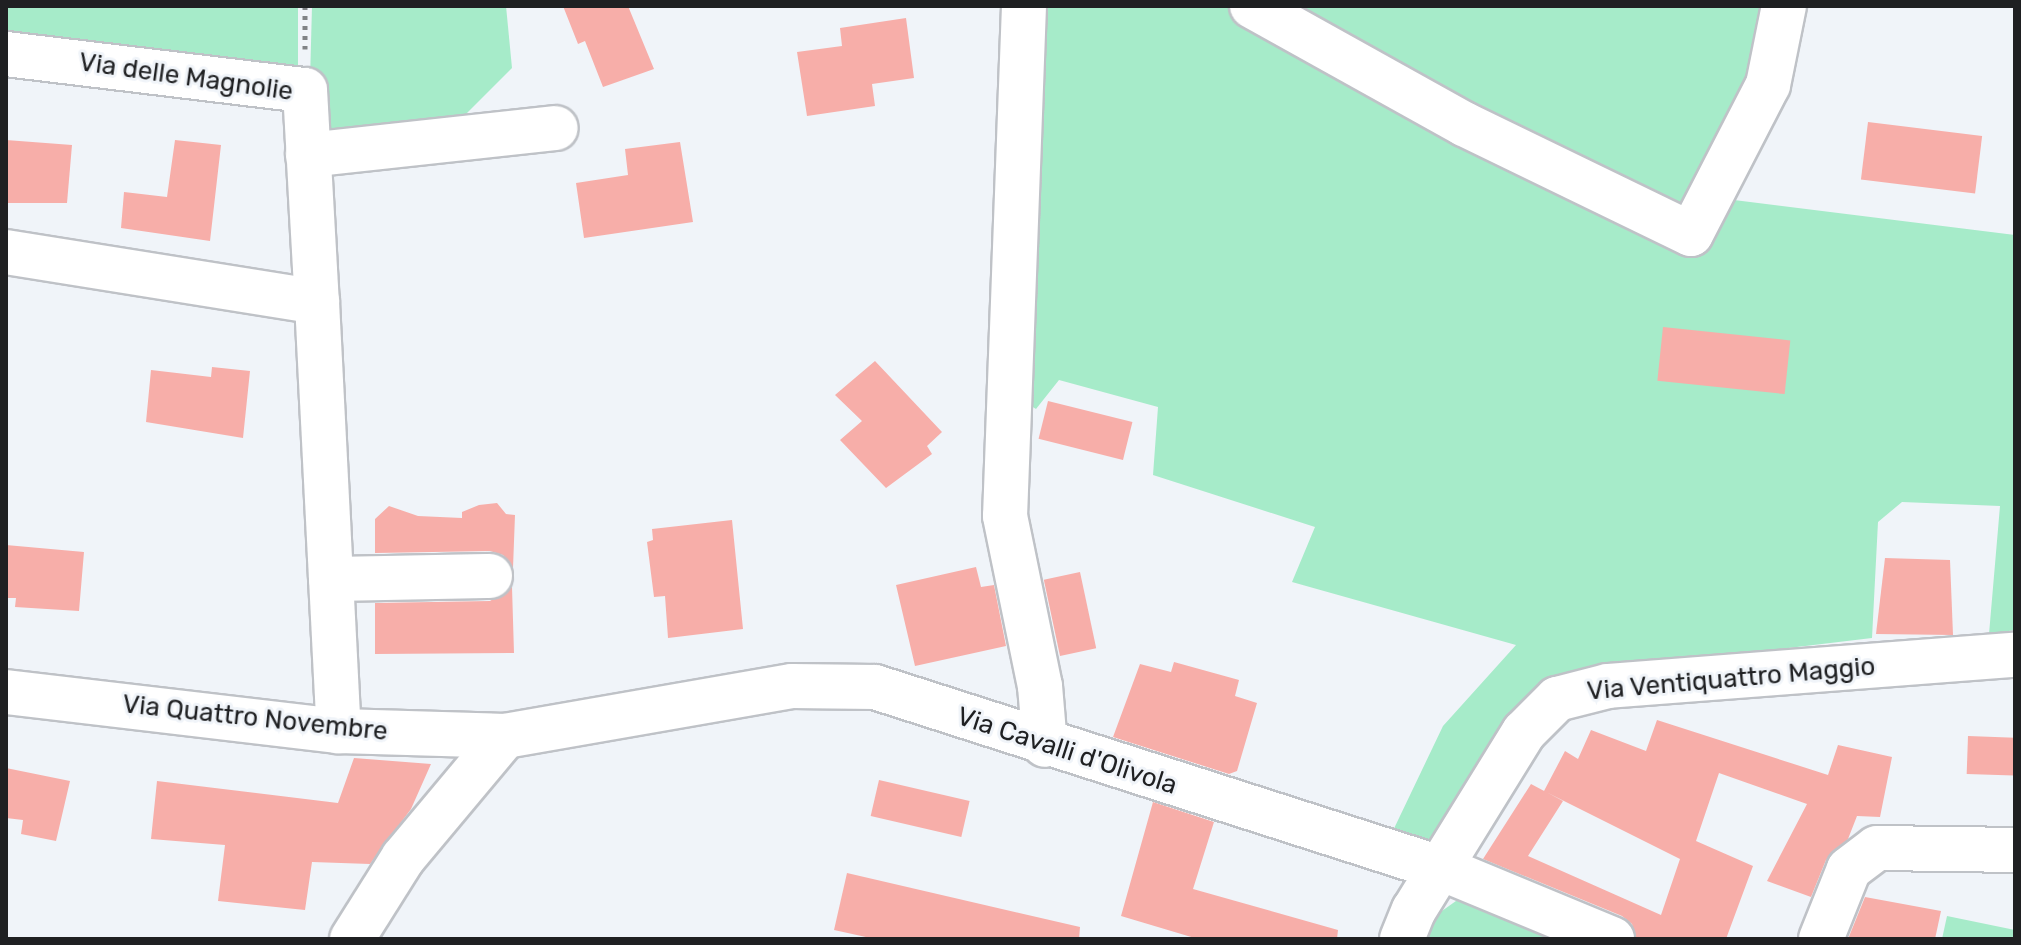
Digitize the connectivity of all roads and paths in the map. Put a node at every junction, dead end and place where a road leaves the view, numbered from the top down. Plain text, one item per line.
1 (1024, 6) edge
2 (1252, 6) edge
3 (1784, 6) edge
4 (6, 54) edge
5 (556, 128) dead end
6 (308, 155) junction
7 (6, 252) edge
8 (317, 302) junction
9 (490, 576) dead end
10 (331, 579) junction
11 (2015, 655) edge
12 (6, 692) edge
13 (339, 731) junction
14 (505, 736) junction
15 (1045, 745) junction
16 (2015, 850) edge
17 (1443, 869) junction
18 (352, 939) edge
19 (1402, 939) edge
20 (1612, 939) edge
21 (1821, 939) edge

1 - 15 street
2 - 3 street
4 - 6 street, Via delle Magnolie
5 - 6 street
6 - 8 street, Via delle Magnolie
7 - 8 street
8 - 10 street, Via delle Magnolie
9 - 10 street
10 - 13 street, Via delle Magnolie
11 - 17 street, Via Ventiquattro Maggio
12 - 13 street, Via Quattro Novembre
13 - 14 street, Via Quattro Novembre
14 - 15 street, Via Cavalli d'Olivola
14 - 18 street
15 - 17 street, Via Cavalli d'Olivola
16 - 21 street
17 - 19 street, Via Ventiquattro Maggio
17 - 20 street, Via Cavalli d'Olivola

